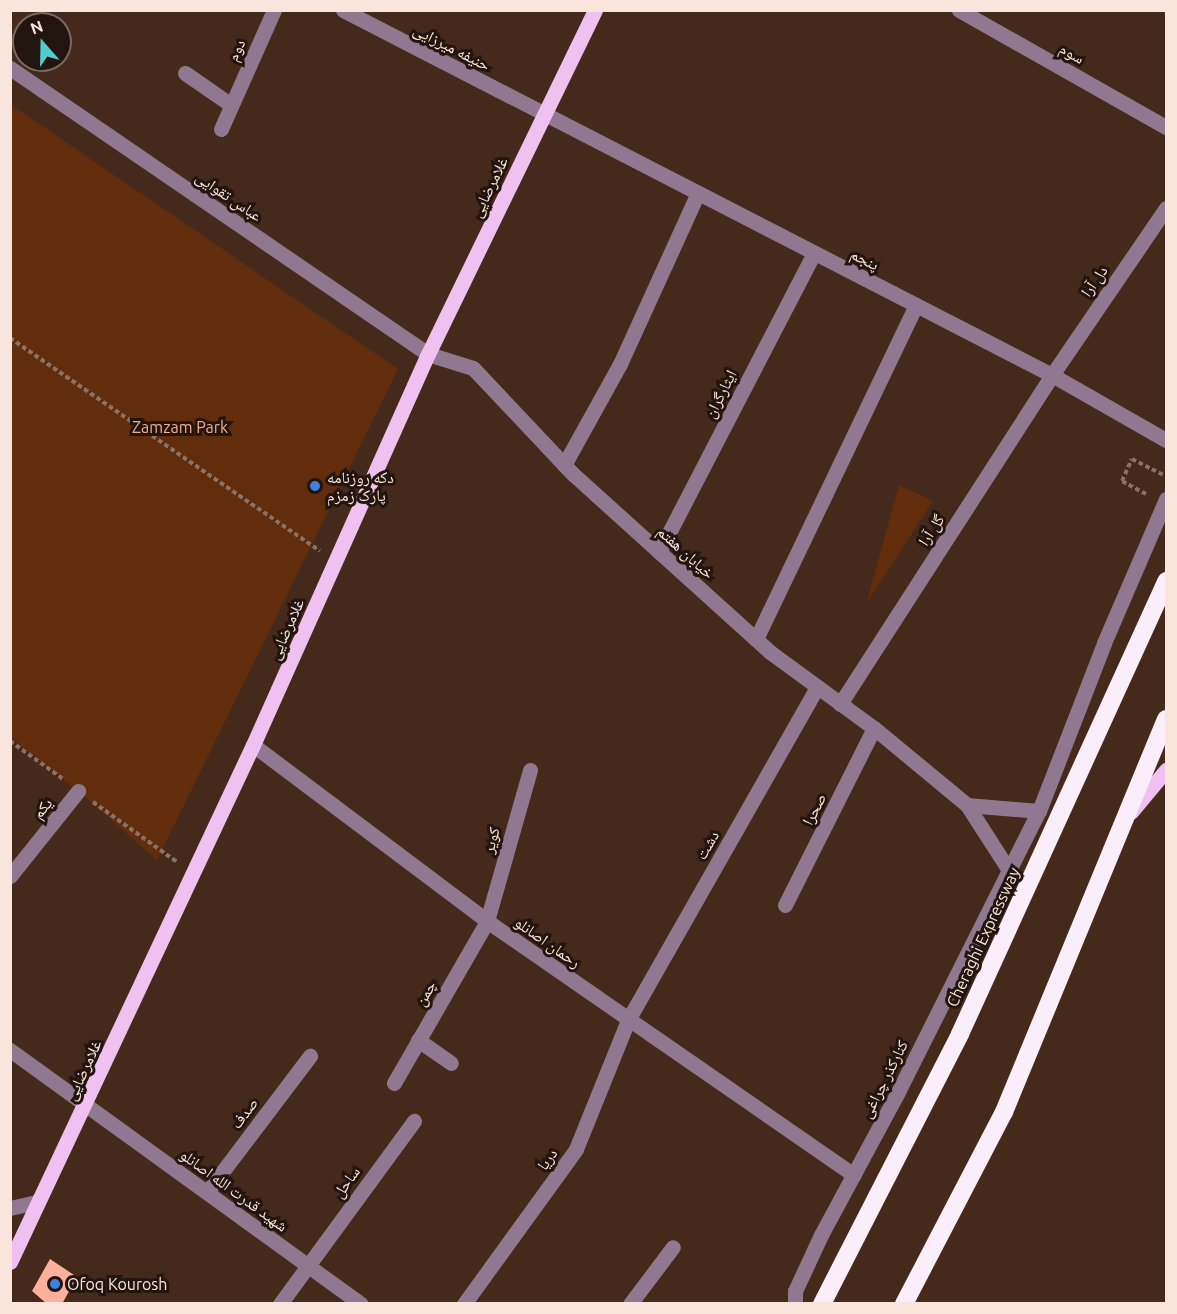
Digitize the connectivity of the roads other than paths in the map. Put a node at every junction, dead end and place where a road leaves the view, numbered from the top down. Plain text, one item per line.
1 (274, 10) edge
2 (343, 10) edge
3 (596, 10) edge
4 (959, 10) edge
5 (10, 68) edge
6 (185, 73) dead end
7 (231, 105) junction
8 (545, 114) junction
9 (1167, 127) edge
10 (221, 129) dead end
11 (698, 193) junction
12 (1167, 208) edge
13 (814, 253) junction
14 (916, 305) junction
15 (428, 354) junction
16 (1052, 375) junction
17 (1167, 440) edge
18 (564, 465) junction
19 (1165, 502) edge
20 (659, 552) junction
21 (1167, 581) edge
22 (756, 639) junction
23 (817, 687) junction
24 (840, 704) junction
25 (1167, 719) edge
26 (874, 728) junction
27 (253, 745) junction
28 (530, 770) dead end
29 (1167, 770) edge
30 (78, 791) road end
31 (967, 805) junction
32 (1039, 811) junction
33 (1128, 816) junction
34 (15, 859) edge
35 (1010, 872) junction
36 (10, 876) edge
37 (785, 905) dead end
38 (487, 921) junction
39 (628, 1020) junction
40 (418, 1040) junction
41 (10, 1050) edge
42 (310, 1056) dead end
43 (452, 1063) dead end
44 (394, 1083) dead end
45 (86, 1105) junction
46 (414, 1120) dead end
47 (854, 1175) junction
48 (207, 1192) junction
49 (37, 1202) junction
50 (10, 1208) edge
51 (672, 1247) dead end
52 (10, 1262) edge
53 (308, 1265) junction
54 (280, 1304) edge
55 (361, 1304) edge
56 (464, 1304) edge
57 (630, 1304) edge
58 (795, 1304) edge
59 (822, 1304) edge
60 (904, 1304) edge

1 - 7 street, دوم
2 - 8 street, حنیفه میرزایی
3 - 8 main road, غلامرضایی
4 - 9 street, سوم
5 - 15 street, عباس تقوایی
6 - 7 street
7 - 10 street, دوم
8 - 11 street, پنجم
8 - 15 main road, غلامرضایی
11 - 13 street, پنجم
11 - 18 street
12 - 16 street, دل آرا
13 - 14 street, پنجم
13 - 20 street, ایثارگران
14 - 16 street, پنجم
14 - 22 street
15 - 18 street, خیابان هفتم
15 - 27 main road, غلامرضایی
16 - 17 street, پنجم
16 - 24 street, گل آرا
18 - 20 street, خیابان هفتم
19 - 32 street, کنارکذر چراغی
20 - 22 street, خیابان هفتم
21 - 59 highway, Cheraghi Expressway
22 - 23 street, خیابان هفتم
23 - 24 street, خیابان هفتم
23 - 39 street, دشت
24 - 26 street, خیابان هفتم
25 - 33 highway
26 - 31 street, خیابان هفتم
26 - 37 street, صحرا
27 - 38 street, رحمان اصانلو
27 - 45 main road, غلامرضایی
28 - 38 street, کویر
29 - 33 main road
30 - 34 street, یکم
31 - 32 street
31 - 35 street, خیابان هفتم
32 - 35 street, کنارکذر چراغی
33 - 60 highway
34 - 36 street, یکم
35 - 47 street, کنارکذر چراغی
38 - 39 street, رحمان اصانلو
38 - 40 street, چمن
39 - 47 street, رحمان اصانلو
39 - 56 street, دریا
40 - 43 street
40 - 44 street, چمن
41 - 45 street, شهید قدرت الله اصانلو
42 - 48 street, صدف
45 - 48 street, شهید قدرت الله اصانلو
45 - 49 main road, غلامرضایی
46 - 53 street, ساحل
47 - 58 street, کنارکذر چراغی
48 - 53 street, شهید قدرت الله اصانلو
49 - 50 street
49 - 52 main road, غلامرضایی
51 - 57 street
53 - 54 street, ساحل
53 - 55 street, شهید قدرت الله اصانلو

